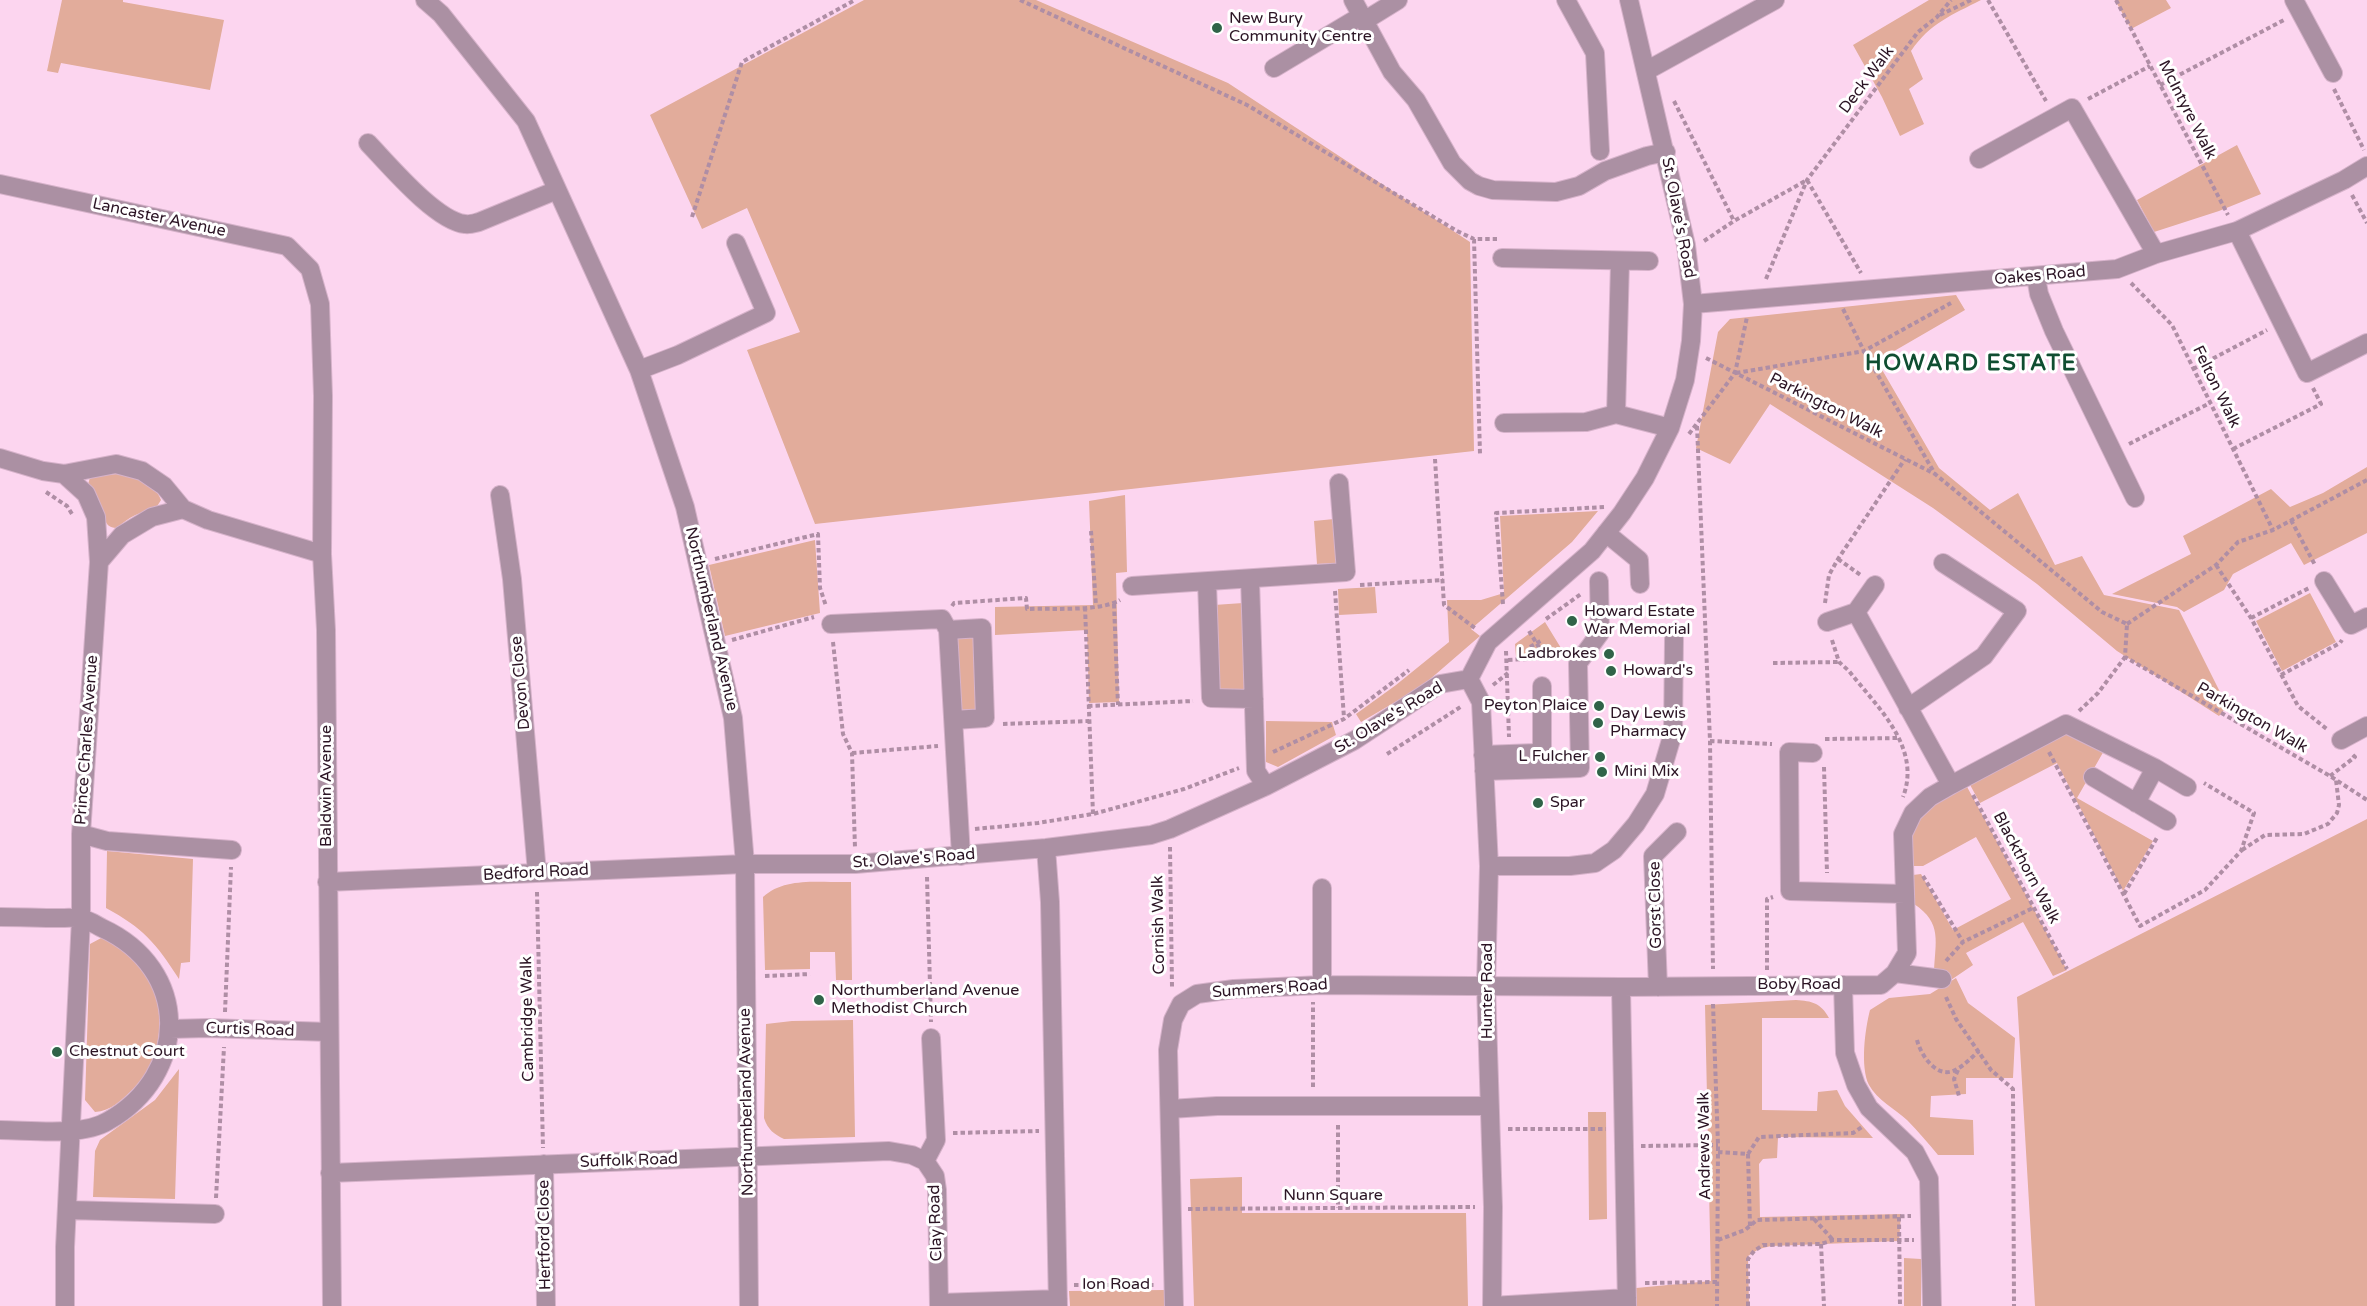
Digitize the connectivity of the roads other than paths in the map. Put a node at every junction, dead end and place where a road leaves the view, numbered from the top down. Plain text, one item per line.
1 (425, 0) edge
2 (1398, 0) edge
3 (1629, 0) edge
4 (1775, 0) edge
5 (1574, 3) edge
6 (2297, 6) edge
7 (1359, 12) edge
8 (1274, 68) dead end
9 (1646, 71) junction
10 (2333, 73) road end
11 (368, 143) dead end
12 (1600, 152) dead end
13 (1666, 152) junction
14 (1979, 159) dead end
15 (2367, 166) edge
16 (0, 184) edge
17 (557, 190) junction
18 (2237, 231) junction
19 (736, 243) dead end
20 (2156, 254) junction
21 (1502, 258) dead end
22 (1649, 261) dead end
23 (1620, 262) junction
24 (310, 269) joint
25 (2036, 277) junction
26 (1693, 304) junction
27 (2367, 343) edge
28 (639, 370) junction
29 (1616, 414) junction
30 (1504, 423) dead end
31 (1677, 433) junction
32 (0, 459) edge
33 (64, 474) junction
34 (1339, 483) dead end
35 (500, 495) dead end
36 (2135, 498) dead end
37 (183, 508) junction
38 (1606, 533) junction
39 (322, 555) junction
40 (99, 562) junction
41 (1943, 563) dead end
42 (1250, 579) junction
43 (1599, 581) road end
44 (2324, 581) road end
45 (1207, 582) junction
46 (1640, 584) dead end
47 (1875, 585) road end
48 (1132, 586) road end
49 (1856, 612) junction
50 (2359, 621) edge
51 (1827, 622) dead end
52 (831, 624) road end
53 (945, 625) junction
54 (1674, 638) dead end
55 (1469, 679) junction
56 (1542, 686) dead end
57 (1254, 699) junction
58 (1908, 708) junction
59 (954, 720) junction
60 (2367, 726) edge
61 (2341, 740) road end
62 (1818, 758) road end
63 (1483, 763) junction
64 (2155, 768) junction
65 (2093, 777) dead end
66 (1957, 782) junction
67 (1266, 786) junction
68 (2187, 787) dead end
69 (2136, 803) junction
70 (2167, 821) dead end
71 (1677, 832) dead end
72 (81, 834) junction
73 (1046, 848) junction
74 (232, 850) dead end
75 (961, 856) junction
76 (745, 864) junction
77 (1489, 866) junction
78 (537, 873) junction
79 (327, 882) junction
80 (1322, 888) dead end
81 (1905, 894) junction
82 (0, 917) edge
83 (81, 918) junction
84 (1895, 973) junction
85 (1942, 979) road end
86 (1318, 985) junction
87 (1843, 985) junction
88 (1486, 986) junction
89 (1621, 987) junction
90 (1658, 987) junction
91 (171, 1029) junction
92 (329, 1032) junction
93 (931, 1038) road end
94 (1489, 1106) junction
95 (1170, 1109) junction
96 (0, 1130) edge
97 (72, 1131) junction
98 (748, 1157) junction
99 (925, 1161) junction
100 (544, 1164) junction
101 (330, 1173) junction
102 (67, 1210) junction
103 (215, 1214) dead end
104 (1627, 1296) edge
105 (1058, 1297) edge
106 (939, 1304) edge
107 (65, 1306) edge
108 (332, 1306) edge
109 (546, 1306) edge
110 (749, 1306) edge
111 (1174, 1306) edge
112 (1492, 1306) edge
113 (1932, 1306) edge

1 - 17 street, Northumberland Avenue
2 - 7 street
3 - 9 street, St. Olave's Road
4 - 9 street
5 - 12 street
6 - 10 street
7 - 8 street
7 - 13 street
9 - 13 street, St. Olave's Road
11 - 17 street
13 - 26 street, St. Olave's Road
14 - 20 street
15 - 18 street, Oakes Road
16 - 24 street, Lancaster Avenue
17 - 28 street, Northumberland Avenue
18 - 20 street, Oakes Road
18 - 27 street
19 - 28 street
20 - 25 street, Oakes Road
21 - 23 street
22 - 23 street
23 - 29 street
24 - 39 street, Baldwin Avenue
25 - 26 street, Oakes Road
25 - 36 street
26 - 31 street, St. Olave's Road
28 - 76 street, Northumberland Avenue
29 - 30 street
29 - 31 street
31 - 38 street, St. Olave's Road
32 - 33 street
33 - 37 street
33 - 40 street, Prince Charles Avenue
34 - 42 street
35 - 78 street, Devon Close
37 - 39 street
37 - 40 street
38 - 46 street
38 - 55 street, St. Olave's Road
39 - 79 street, Baldwin Avenue
40 - 72 street, Prince Charles Avenue
41 - 58 street
42 - 45 street
42 - 57 street
43 - 63 street
44 - 50 street
45 - 48 street
45 - 57 street
47 - 49 street
49 - 51 street
49 - 58 street
52 - 53 street
53 - 59 street
53 - 59 street
54 - 77 street
55 - 63 street, Hunter Road
55 - 67 street, St. Olave's Road
56 - 63 street
57 - 67 street
58 - 66 street
59 - 75 street
60 - 61 street
62 - 81 street
63 - 77 street, Hunter Road
64 - 66 street
64 - 68 street
64 - 69 street
65 - 69 street
66 - 81 street
67 - 73 street, St. Olave's Road
69 - 70 street
71 - 90 street, Gorst Close
72 - 74 street
72 - 83 street, Prince Charles Avenue
73 - 75 street, St. Olave's Road
73 - 105 street
75 - 76 street, St. Olave's Road
76 - 78 street, Bedford Road
76 - 98 street, Northumberland Avenue
77 - 88 street, Hunter Road
78 - 79 street, Bedford Road
79 - 92 street, Baldwin Avenue
80 - 86 street
81 - 84 street
82 - 83 street
83 - 91 street
83 - 97 street, Prince Charles Avenue
84 - 85 street
84 - 87 street, Boby Road
86 - 88 street, Summers Road
86 - 95 street, Summers Road
87 - 90 street, Boby Road
87 - 113 street
88 - 89 street, Boby Road
88 - 94 street, Hunter Road
89 - 90 street, Boby Road
89 - 104 street
91 - 92 street, Curtis Road
91 - 97 street
92 - 101 street, Baldwin Avenue
93 - 99 street, Clay Road
94 - 95 street
94 - 112 street, Hunter Road
95 - 111 street, Summers Road
96 - 97 street
97 - 102 street, Prince Charles Avenue
98 - 99 street, Suffolk Road
98 - 100 street, Suffolk Road
98 - 110 street, Northumberland Avenue
99 - 106 street, Clay Road
100 - 101 street, Suffolk Road
100 - 109 street, Hertford Close
101 - 108 street, Baldwin Avenue
102 - 103 street
102 - 107 street, Prince Charles Avenue
104 - 112 street
105 - 106 street, Ion Road

